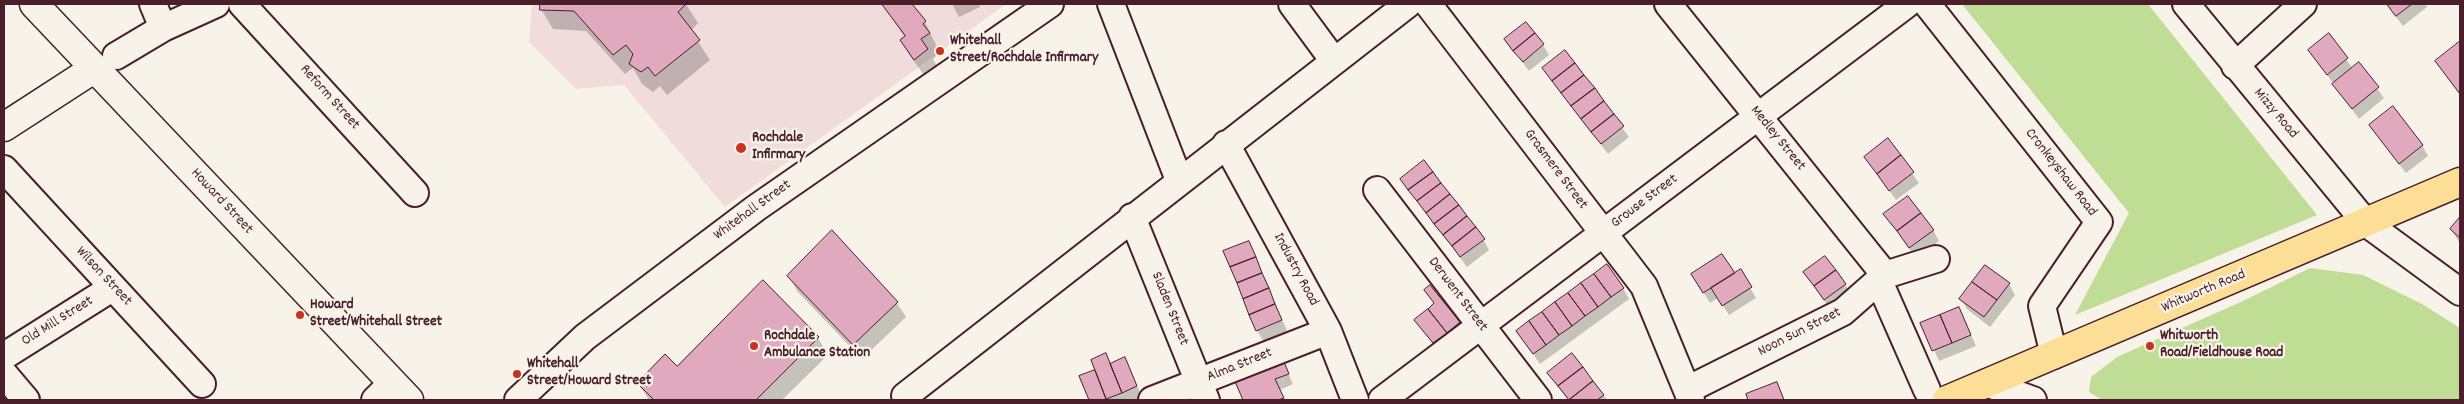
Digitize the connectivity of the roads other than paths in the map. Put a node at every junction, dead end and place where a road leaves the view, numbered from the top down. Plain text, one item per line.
1 (34, 4) edge
2 (153, 4) edge
3 (216, 4) edge
4 (242, 4) edge
5 (1050, 4) edge
6 (1111, 4) edge
7 (1292, 4) edge
8 (1408, 4) edge
9 (1428, 4) edge
10 (1668, 4) edge
11 (1907, 4) edge
12 (1927, 4) edge
13 (2186, 4) edge
14 (2303, 4) edge
15 (163, 28) junction
16 (1334, 61) junction
17 (105, 62) junction
18 (2235, 66) junction
19 (1758, 116) junction
20 (4, 127) edge
21 (1226, 144) junction
22 (4, 169) edge
23 (1180, 180) junction
24 (2460, 182) edge
25 (1377, 190) dead end
26 (415, 193) dead end
27 (1132, 217) junction
28 (2366, 223) junction
29 (1604, 233) junction
30 (1936, 259) dead end
31 (1882, 278) junction
32 (112, 288) junction
33 (2460, 292) edge
34 (1481, 326) junction
35 (1328, 331) junction
36 (2054, 355) junction
37 (4, 356) edge
38 (4, 374) edge
39 (1986, 383) junction
40 (202, 384) dead end
41 (1203, 391) edge
42 (392, 395) edge
43 (1689, 395) edge
44 (1937, 395) edge
45 (906, 398) edge
46 (26, 400) edge
47 (518, 400) edge
48 (1152, 400) edge
49 (1355, 400) edge
50 (1382, 400) edge
51 (1538, 400) edge
52 (2033, 400) edge

1 - 17 street, Howard Street
2 - 15 street
3 - 15 street
4 - 26 street, Reform Street
5 - 47 street, Whitehall Street
6 - 23 street
7 - 16 street
8 - 16 street
9 - 29 street, Grasmere Street
10 - 19 street, Medley Street
11 - 19 street, Grouse Street
12 - 36 street, Cronkeyshaw Road
13 - 18 street, Mizzy Road
14 - 18 street
15 - 17 street
16 - 21 street
17 - 20 street
17 - 42 street, Howard Street
18 - 28 street, Mizzy Road
19 - 29 street, Grouse Street
19 - 31 street, Medley Street
21 - 23 street
21 - 35 street, Industry Road
22 - 32 street, Wilson Street
23 - 27 street
24 - 28 main road, Whitworth Road
25 - 34 street, Derwent Street
27 - 41 street, Sladen Street
27 - 45 street
28 - 33 street, Mizzy Road
28 - 36 main road, Whitworth Road
29 - 34 street, Grouse Street
29 - 43 street, Grasmere Street
30 - 31 street, Noon Sun Street
31 - 43 street, Noon Sun Street
31 - 44 street, Medley Street
32 - 37 street, Old Mill Street
32 - 40 street, Wilson Street
34 - 50 street, Grouse Street
34 - 51 street, Derwent Street
35 - 41 street, Alma Street
35 - 49 street, Industry Road
36 - 39 main road, Whitworth Road
38 - 46 street
39 - 44 main road, Whitworth Road
39 - 52 street
41 - 48 street, Alma Street

